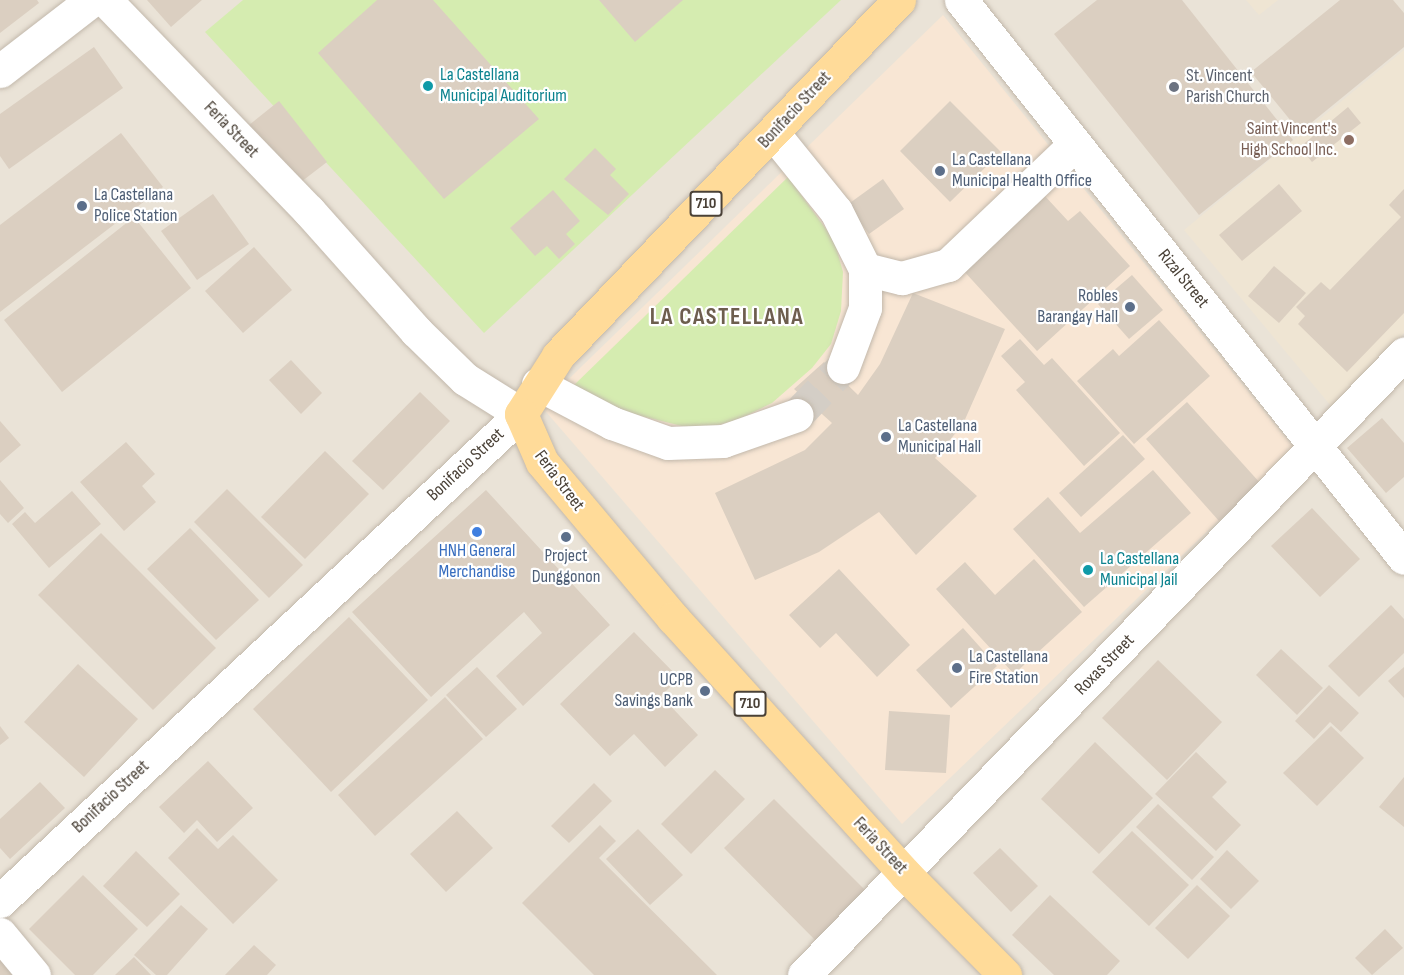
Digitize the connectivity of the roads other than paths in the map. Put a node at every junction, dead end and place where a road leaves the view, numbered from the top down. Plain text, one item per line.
1 (92, 0) edge
2 (105, 0) edge
3 (899, 0) edge
4 (961, 0) edge
5 (0, 71) edge
6 (773, 133) junction
7 (1075, 144) junction
8 (865, 269) junction
9 (1404, 354) edge
10 (843, 367) tunnel mouth
11 (538, 384) junction
12 (520, 414) junction
13 (797, 415) tunnel mouth
14 (1315, 444) junction
15 (1404, 558) edge
16 (906, 874) junction
17 (0, 901) edge
18 (0, 934) edge
19 (34, 975) edge
20 (804, 975) edge
21 (1005, 975) edge

1 - 5 street
2 - 12 street, Feria Street
3 - 6 main road, Bonifacio Street / 710
4 - 7 street, Rizal Street
6 - 8 street
6 - 11 main road, Bonifacio Street / 710
7 - 8 street
7 - 14 street, Rizal Street
8 - 10 street
9 - 14 street, Roxas Street
11 - 12 main road, Bonifacio Street / 710
11 - 13 street
12 - 16 main road, Feria Street / 710
12 - 17 street, Bonifacio Street
14 - 15 street, Rizal Street
14 - 16 street, Roxas Street
16 - 20 street, Roxas Street
16 - 21 main road, Feria Street / 710
18 - 19 street

